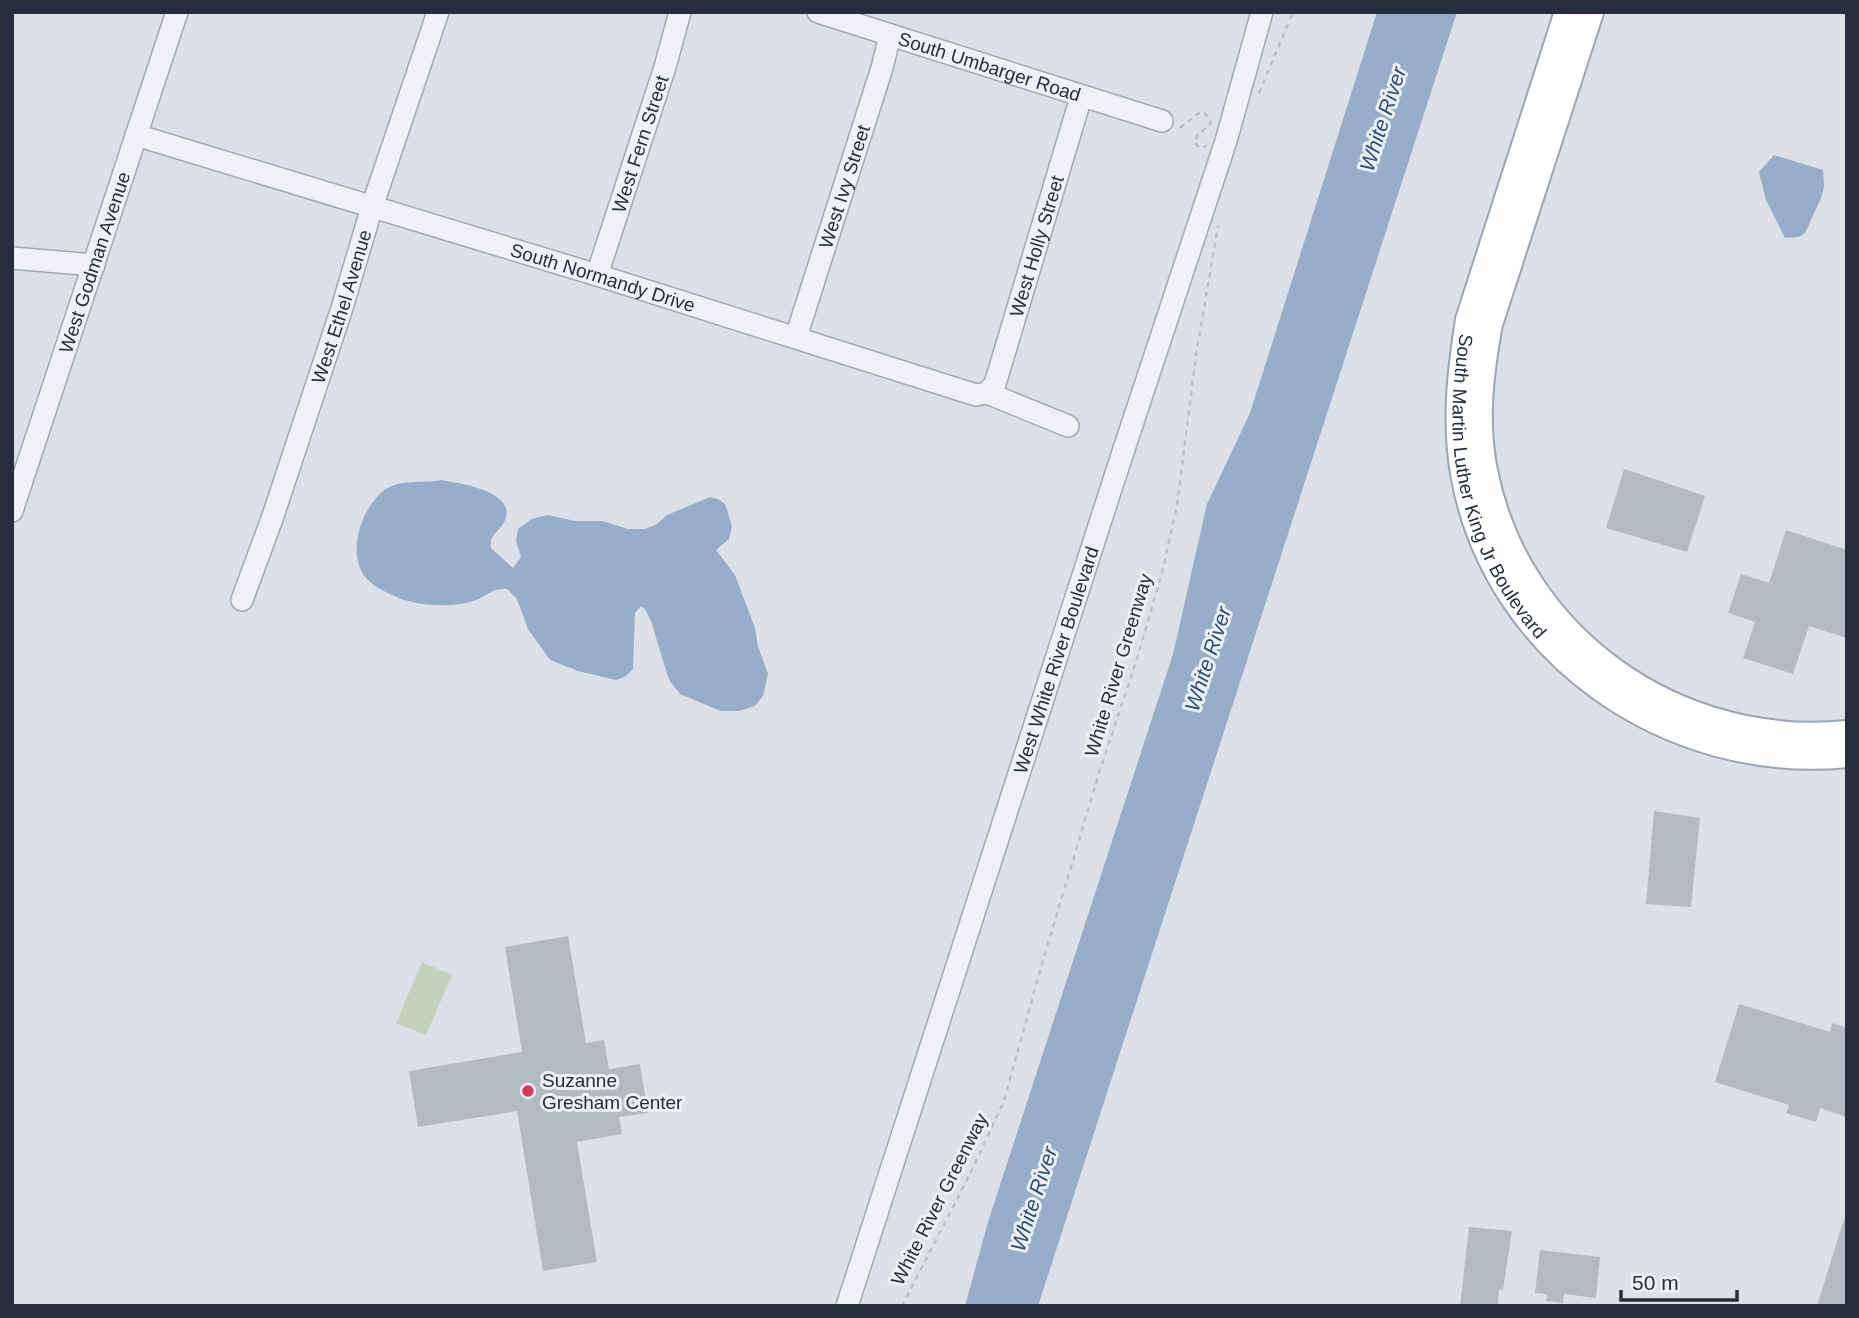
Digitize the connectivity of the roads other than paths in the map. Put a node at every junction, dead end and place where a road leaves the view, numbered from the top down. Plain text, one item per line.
1 (177, 12) edge
2 (438, 12) edge
3 (680, 12) edge
4 (818, 12) edge
5 (1262, 12) edge
6 (1568, 12) edge
7 (1590, 12) edge
8 (890, 35) junction
9 (1081, 97) junction
10 (1162, 121) road end
11 (136, 135) junction
12 (372, 207) junction
13 (12, 258) edge
14 (94, 265) junction
15 (597, 275) junction
16 (796, 337) junction
17 (987, 394) junction
18 (1068, 426) dead end
19 (12, 511) edge
20 (242, 600) dead end
21 (1847, 734) edge
22 (1847, 754) edge
23 (847, 1306) edge

1 - 11 street, West Godman Avenue
2 - 12 street, West Ethel Avenue
3 - 15 street, West Fern Street
4 - 8 street, South Umbarger Road
5 - 23 street, West White River Boulevard
6 - 22 main road, South Martin Luther King Jr Boulevard
7 - 21 main road, South Martin Luther King Jr Boulevard
8 - 9 street, South Umbarger Road
8 - 16 street, West Ivy Street
9 - 10 street, South Umbarger Road
9 - 17 street, West Holly Street
11 - 12 street, South Normandy Drive
11 - 14 street, West Godman Avenue
12 - 15 street, South Normandy Drive
12 - 20 street, West Ethel Avenue
13 - 14 street
14 - 19 street, West Godman Avenue
15 - 16 street, South Normandy Drive
16 - 17 street, South Normandy Drive
17 - 18 street, South Normandy Drive

